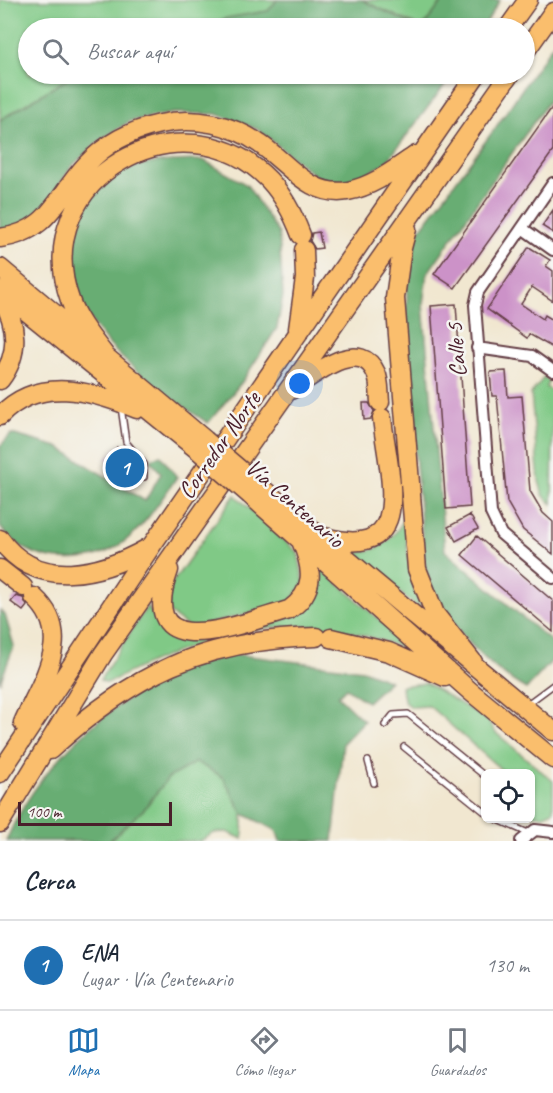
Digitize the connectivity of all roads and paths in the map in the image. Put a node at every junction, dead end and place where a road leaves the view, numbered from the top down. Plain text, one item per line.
1 (524, 4) edge
2 (553, 12) edge
3 (515, 18) edge
4 (535, 38) edge
5 (470, 84) edge
6 (503, 84) edge
7 (425, 149) junction
8 (553, 183) edge
9 (411, 215) junction
10 (522, 228) junction
11 (0, 238) edge
12 (553, 250) edge
13 (0, 268) edge
14 (0, 290) edge
15 (0, 295) edge
16 (297, 335) junction
17 (477, 348) junction
18 (104, 354) junction
19 (553, 371) edge
20 (0, 380) edge
21 (282, 396) junction
22 (121, 402) junction
23 (0, 416) edge
24 (155, 416) junction
25 (201, 445) junction
26 (144, 477) dead end
27 (254, 490) junction
28 (321, 536) junction
29 (299, 537) junction
30 (0, 540) edge
31 (152, 545) junction
32 (178, 546) junction
33 (0, 569) edge
34 (553, 578) edge
35 (473, 662) junction
36 (553, 685) edge
37 (470, 691) junction
38 (524, 706) junction
39 (385, 725) dead end
40 (553, 731) edge
41 (404, 747) dead end
42 (553, 759) edge
43 (368, 761) dead end
44 (33, 766) junction
45 (3, 768) edge
46 (481, 773) edge
47 (374, 783) dead end
48 (481, 808) edge
49 (0, 823) edge
50 (501, 823) edge
51 (553, 831) edge
52 (524, 837) edge

1 - 3 highway
2 - 4 highway
5 - 7 highway, Corredor Norte
6 - 9 highway, Corredor Norte
7 - 11 highway
7 - 16 highway, Corredor Norte
8 - 10 street, Calle 5
9 - 21 highway, Corredor Norte
9 - 35 highway
10 - 12 street
10 - 17 street, Calle 5
13 - 18 highway, Vía Centenario
14 - 24 highway, Vía Centenario
15 - 20 highway
16 - 18 highway
16 - 31 highway, Corredor Norte
17 - 19 street
17 - 34 street, Calle 5
18 - 25 highway, Vía Centenario
21 - 28 highway
21 - 32 highway, Corredor Norte
22 - 23 highway
22 - 24 highway
22 - 26 lane
24 - 25 highway, Vía Centenario
25 - 27 highway, Vía Centenario, bridge
27 - 28 highway, Vía Centenario
27 - 29 highway, Vía Centenario
28 - 35 highway, Vía Centenario
29 - 32 highway
29 - 37 highway, Vía Centenario
30 - 31 highway
31 - 45 highway, Corredor Norte
32 - 44 highway, Corredor Norte
33 - 45 highway
35 - 38 highway, Vía Centenario
36 - 38 lane
37 - 42 highway, Vía Centenario
37 - 44 highway
38 - 40 highway, Vía Centenario
39 - 46 lane
41 - 48 lane
43 - 47 lane
44 - 49 highway, Corredor Norte
50 - 52 lane
51 - 52 street

